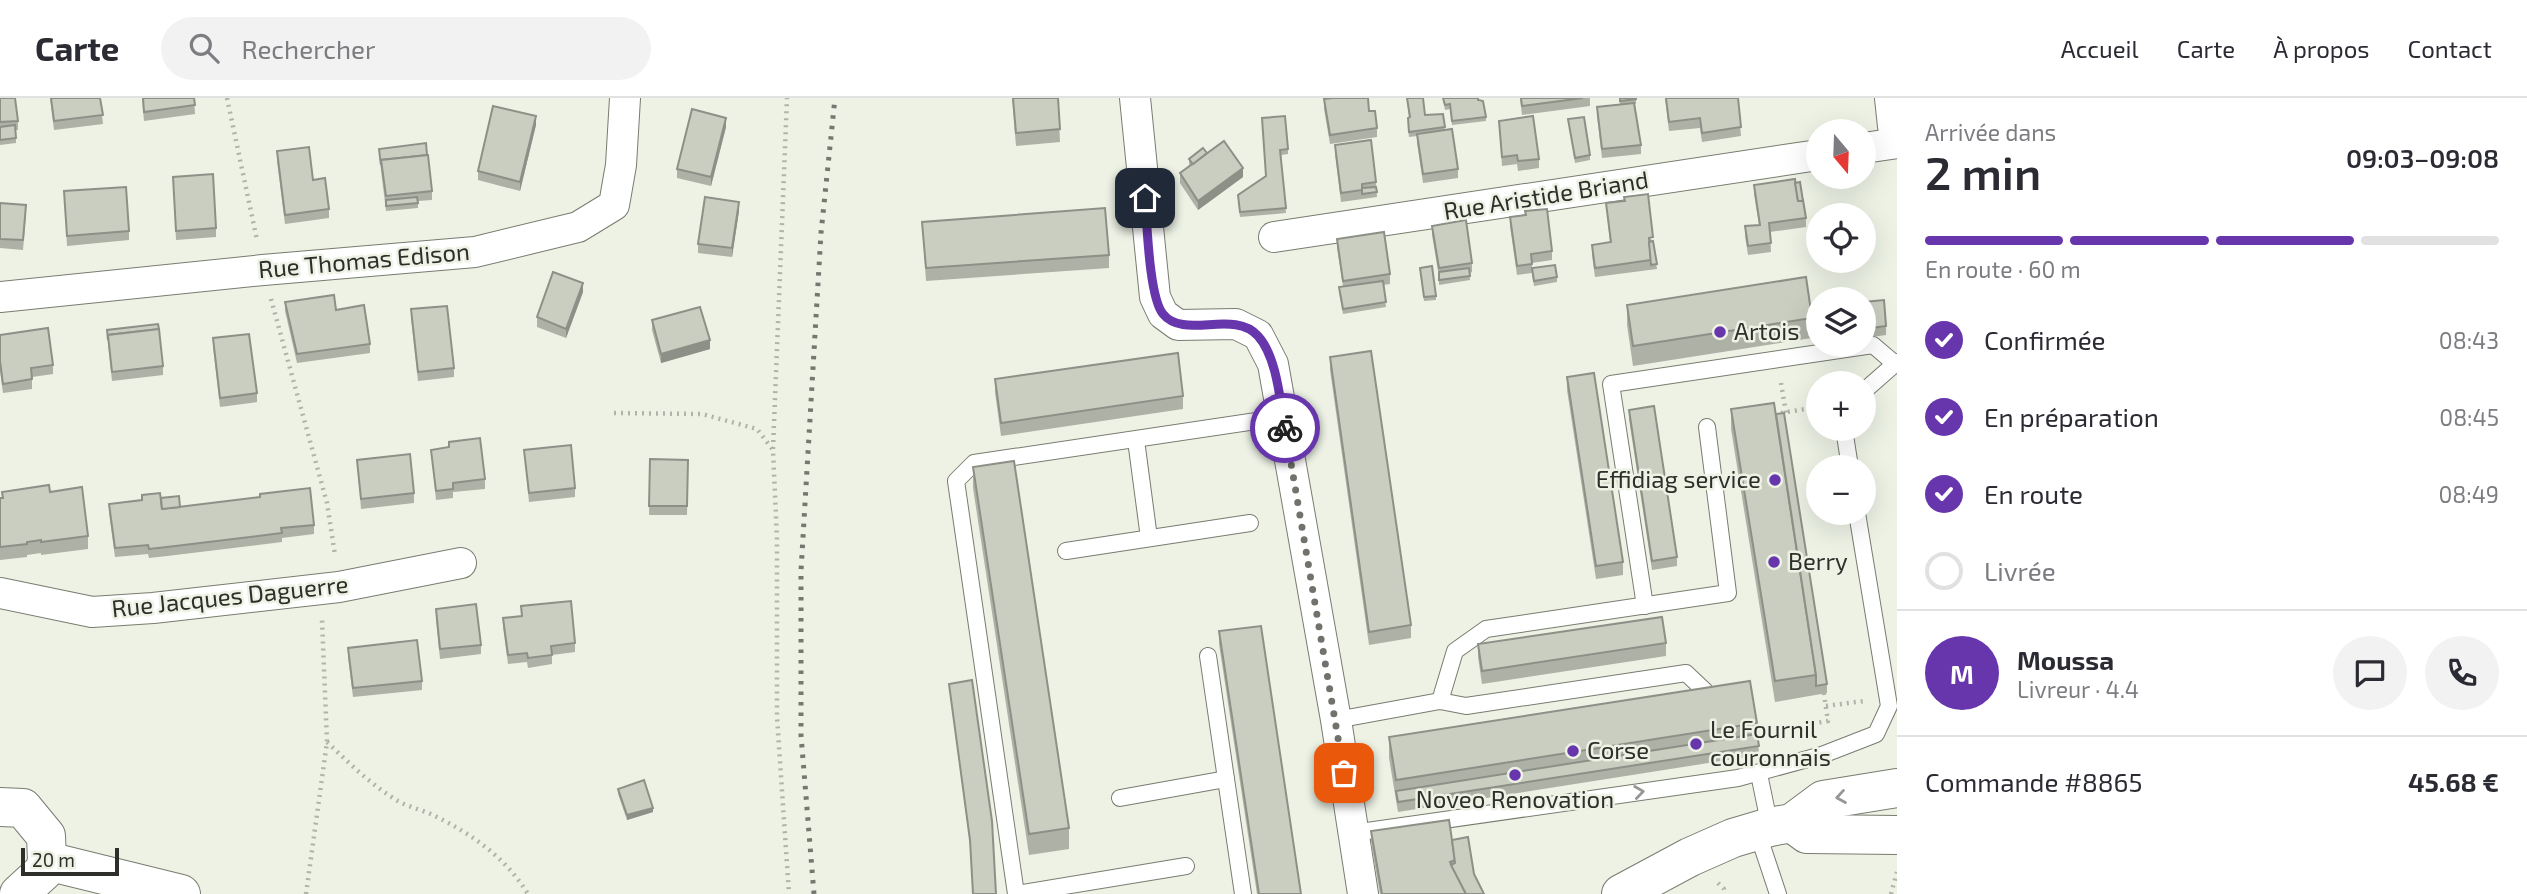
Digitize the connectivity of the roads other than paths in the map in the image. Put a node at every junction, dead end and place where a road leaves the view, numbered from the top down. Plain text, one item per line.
1 (625, 98) edge
2 (1135, 98) edge
3 (1894, 98) edge
4 (1897, 126) edge
5 (1897, 143) edge
6 (1876, 146) edge
7 (1806, 157) edge
8 (1274, 237) dead end
9 (0, 297) edge
10 (1896, 363) edge
11 (1876, 380) edge
12 (1283, 417) junction
13 (1707, 427) dead end
14 (1136, 440) junction
15 (1250, 523) dead end
16 (1859, 525) edge
17 (1149, 538) junction
18 (1066, 551) dead end
19 (461, 563) dead end
20 (0, 593) edge
21 (1645, 606) junction
22 (1208, 656) dead end
23 (1704, 691) edge
24 (1440, 701) junction
25 (1336, 720) junction
26 (1759, 774) junction
27 (1226, 779) junction
28 (1897, 788) edge
29 (1120, 798) dead end
30 (0, 807) edge
31 (1897, 824) edge
32 (1782, 829) junction
33 (1353, 833) junction
34 (1897, 835) edge
35 (47, 862) junction
36 (1186, 866) dead end
37 (19, 894) edge
38 (181, 894) edge
39 (1016, 894) edge
40 (1243, 894) edge
41 (1363, 894) edge
42 (1621, 894) edge
43 (1778, 894) edge

1 - 9 street, Rue Thomas Edison
2 - 12 street
3 - 4 street
5 - 6 street
7 - 8 street, Rue Aristide Briand
10 - 11 lane
10 - 21 lane
12 - 14 lane
12 - 25 street
13 - 21 lane
14 - 17 lane
14 - 39 lane
15 - 17 lane
16 - 26 lane
17 - 18 lane
19 - 20 street, Rue Jacques Daguerre
21 - 24 lane
22 - 27 lane
23 - 24 lane
24 - 25 lane
25 - 33 street
26 - 32 lane
33 -> 26 lane
27 - 29 lane
27 - 40 lane
28 -> 32 street
30 - 35 street
31 - 32 street
32 - 34 street
32 - 42 street
32 - 43 lane
33 - 41 street
35 - 37 street
35 - 38 street
36 - 39 lane

